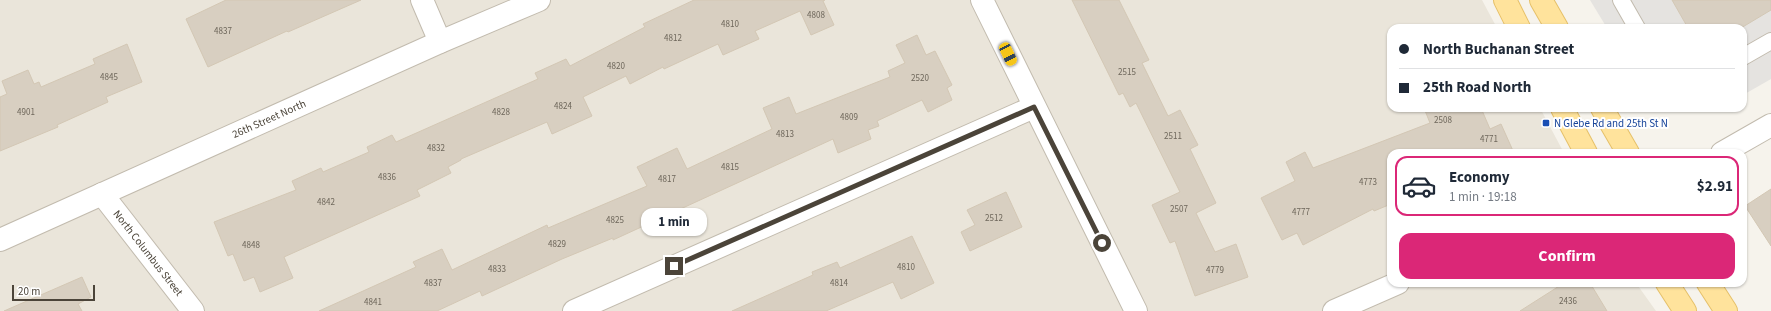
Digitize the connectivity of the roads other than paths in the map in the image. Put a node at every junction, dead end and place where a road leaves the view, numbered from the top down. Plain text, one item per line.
1 (422, 0) edge
2 (539, 0) edge
3 (982, 0) edge
4 (1504, 0) edge
5 (1541, 0) edge
6 (1621, 0) edge
7 (1517, 24) edge
8 (1555, 24) edge
9 (1635, 24) edge
10 (1771, 41) edge
11 (440, 42) junction
12 (1747, 55) edge
13 (1034, 107) junction
14 (1564, 112) edge
15 (1604, 112) edge
16 (1771, 125) edge
17 (1584, 149) edge
18 (1626, 149) edge
19 (1729, 149) edge
20 (102, 194) junction
21 (0, 240) edge
22 (1389, 287) edge
23 (1670, 287) edge
24 (1711, 287) edge
25 (193, 311) edge
26 (574, 311) edge
27 (1136, 311) edge
28 (1334, 311) edge
29 (1685, 311) edge
30 (1726, 311) edge

1 - 11 street
2 - 11 street, 26th Street North
3 - 13 street
4 - 7 main road
5 - 8 main road
6 - 9 lane
10 - 12 lane
11 - 20 street, 26th Street North
13 - 26 street
13 - 27 street
14 - 17 main road
15 - 18 main road
16 - 19 street
20 - 21 street, 26th Street North
20 - 25 street, North Columbus Street
22 - 28 street
23 - 29 main road
24 - 30 main road

